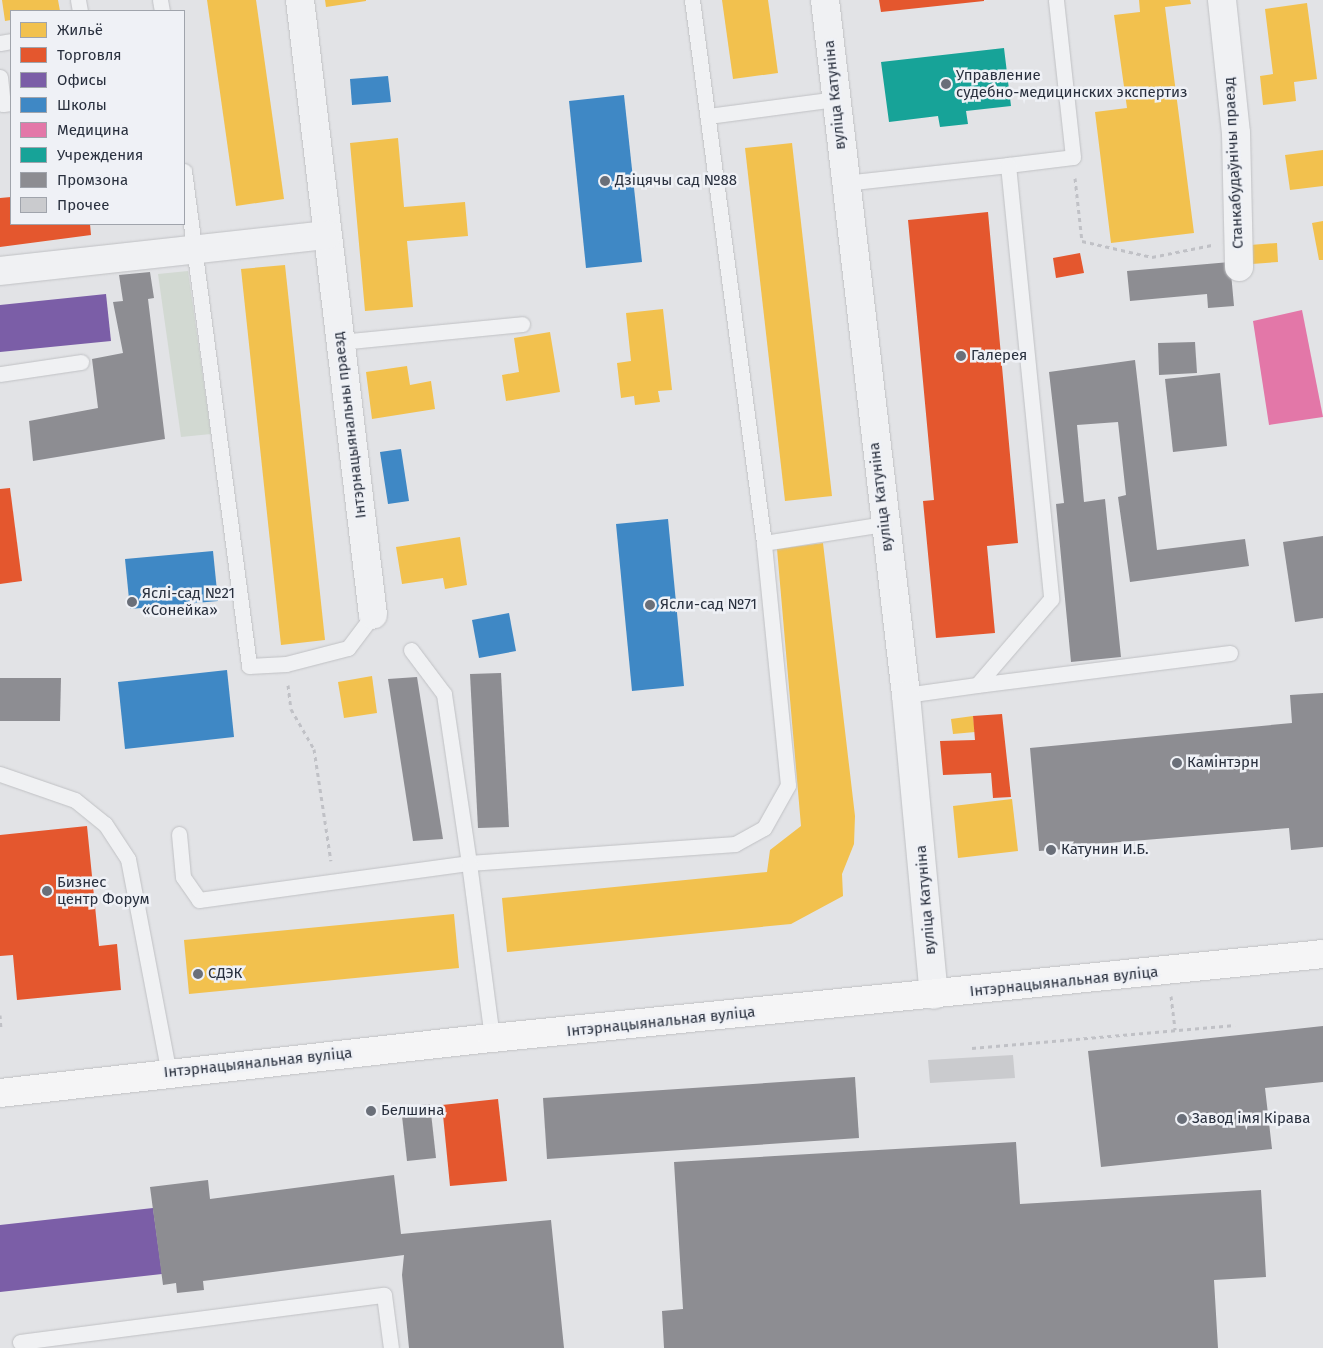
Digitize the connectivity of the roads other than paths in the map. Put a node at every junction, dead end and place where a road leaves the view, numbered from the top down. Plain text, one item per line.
1 (300, 0) edge
2 (692, 0) edge
3 (825, 0) edge
4 (1056, 0) edge
5 (1222, 0) edge
6 (0, 77) edge
7 (835, 99) junction
8 (10, 103) edge
9 (708, 116) junction
10 (1008, 165) junction
11 (185, 179) edge
12 (845, 183) junction
13 (327, 235) junction
14 (194, 248) junction
15 (1239, 267) dead end
16 (0, 271) edge
17 (522, 324) dead end
18 (340, 342) junction
19 (81, 362) dead end
20 (0, 374) edge
21 (884, 524) junction
22 (764, 543) junction
23 (373, 615) joint
24 (411, 650) dead end
25 (1230, 653) dead end
26 (977, 684) junction
27 (906, 694) junction
28 (0, 774) edge
29 (179, 834) dead end
30 (469, 864) junction
31 (1323, 954) edge
32 (934, 995) junction
33 (492, 1038) junction
34 (169, 1073) junction
35 (0, 1093) edge
36 (20, 1342) dead end
37 (391, 1348) edge

1 - 13 street, Інтэрнацыянальны праезд
2 - 9 lane
3 - 7 street, вуліца Катуніна
4 - 10 lane
5 - 15 street, Станкабудаўнічы праезд
6 - 8 lane
7 - 9 lane
7 - 12 street, вуліца Катуніна
9 - 22 lane
10 - 12 lane
10 - 26 lane
11 - 14 lane
12 - 21 street, вуліца Катуніна
13 - 14 street
13 - 18 street, Інтэрнацыянальны праезд
14 - 16 street
14 - 23 lane
17 - 18 lane
18 - 23 street, Інтэрнацыянальны праезд
19 - 20 lane
21 - 22 lane
21 - 27 street, вуліца Катуніна
22 - 30 lane
24 - 30 lane
25 - 26 lane
26 - 27 lane
27 - 32 street, вуліца Катуніна
28 - 34 lane
29 - 30 lane
30 - 33 lane
31 - 32 main road, Інтэрнацыянальная вуліца
32 - 33 main road, Інтэрнацыянальная вуліца
33 - 34 main road, Інтэрнацыянальная вуліца
34 - 35 main road, Інтэрнацыянальная вуліца
36 - 37 lane

